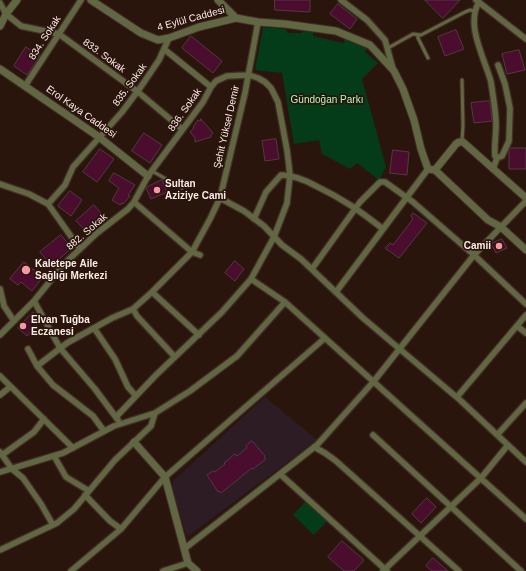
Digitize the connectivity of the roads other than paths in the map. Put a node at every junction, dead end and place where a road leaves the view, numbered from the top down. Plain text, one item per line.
1 (17, 0) edge
2 (81, 0) edge
3 (91, 0) edge
4 (218, 0) edge
5 (341, 0) edge
6 (477, 1) edge
7 (0, 3) edge
8 (474, 11) junction
9 (6, 14) junction
10 (236, 18) junction
11 (258, 22) junction
12 (0, 26) edge
13 (59, 34) junction
14 (418, 35) junction
15 (169, 38) junction
16 (526, 39) edge
17 (387, 48) junction
18 (164, 49) junction
19 (428, 58) dead end
20 (498, 65) dead end
21 (0, 69) edge
22 (394, 71) junction
23 (249, 75) junction
24 (462, 80) dead end
25 (25, 86) junction
26 (211, 87) junction
27 (138, 92) junction
28 (182, 129) junction
29 (99, 137) junction
30 (462, 141) junction
31 (497, 158) junction
32 (432, 169) junction
33 (493, 169) junction
34 (150, 174) junction
35 (290, 175) junction
36 (0, 184) edge
37 (182, 188) dead end
38 (220, 198) junction
39 (406, 198) junction
40 (526, 198) edge
41 (526, 201) edge
42 (134, 202) junction
43 (48, 204) junction
44 (356, 208) junction
45 (254, 219) junction
46 (501, 227) junction
47 (383, 229) junction
48 (274, 237) junction
49 (80, 249) junction
50 (526, 250) edge
51 (192, 252) junction
52 (200, 255) dead end
53 (474, 255) junction
54 (312, 269) junction
55 (252, 279) junction
56 (0, 289) edge
57 (152, 292) junction
58 (336, 292) junction
59 (34, 301) junction
60 (285, 302) junction
61 (526, 304) edge
62 (133, 309) junction
63 (526, 315) edge
64 (14, 321) junction
65 (517, 326) junction
66 (94, 328) junction
67 (526, 333) edge
68 (0, 335) edge
69 (199, 335) junction
70 (325, 338) junction
71 (60, 348) junction
72 (400, 348) junction
73 (28, 350) dead end
74 (176, 357) junction
75 (37, 366) junction
76 (0, 376) edge
77 (374, 381) junction
78 (10, 387) junction
79 (0, 395) edge
80 (136, 396) junction
81 (457, 397) junction
82 (526, 403) edge
83 (155, 413) junction
84 (116, 417) junction
85 (44, 419) junction
86 (120, 424) junction
87 (104, 431) junction
88 (373, 435) dead end
89 (497, 435) junction
90 (134, 442) junction
91 (508, 446) junction
92 (314, 447) junction
93 (73, 448) junction
94 (1, 454) edge
95 (54, 456) junction
96 (526, 462) edge
97 (12, 469) junction
98 (0, 472) edge
99 (280, 474) junction
100 (165, 477) junction
101 (481, 478) junction
102 (87, 493) junction
103 (450, 507) junction
104 (526, 519) edge
105 (53, 525) junction
106 (122, 529) junction
107 (419, 536) junction
108 (184, 549) junction
109 (0, 550) edge
110 (188, 563) junction
111 (385, 570) edge
112 (71, 571) edge
113 (163, 571) edge
114 (197, 571) edge
115 (459, 571) edge
116 (521, 571) edge

1 - 9 street
2 - 13 street, 834. Sokak
3 - 15 street, 4 Eylül Caddesi
4 - 10 street
5 - 17 street
6 - 8 street
6 - 16 street
7 - 9 street
8 - 14 lane
8 - 31 street
9 - 12 street
9 - 13 street, 833. Sokak
10 - 11 street
10 - 15 street, 4 Eylül Caddesi
11 - 22 street
11 - 23 street, Şehit Yüksel Demir
13 - 25 street, 834. Sokak
13 - 27 street, 833. Sokak
14 - 17 lane
14 - 19 lane
15 - 18 street, 835. Sokak
17 - 22 street
18 - 26 street
18 - 27 street, 835. Sokak
20 - 31 street
21 - 25 street, Erol Kaya Caddesi
22 - 32 street
23 - 26 street, 836. Sokak
23 - 35 street
23 - 38 street, Şehit Yüksel Demir
24 - 30 lane
25 - 29 street, Erol Kaya Caddesi
26 - 28 street, 836. Sokak
27 - 28 street, 833. Sokak
27 - 29 street, 835. Sokak
28 - 34 street, 836. Sokak
29 - 34 street, Erol Kaya Caddesi
29 - 43 street, 835. Sokak
30 - 32 street
30 - 33 street
31 - 33 street
32 - 39 street
32 - 46 street
33 - 40 street
34 - 37 lane
34 - 42 street, 882. Sokak
35 - 44 street
35 - 45 street
35 - 48 street
36 - 43 street
38 - 45 street
38 - 51 street, Şehit Yüksel Demir
39 - 44 street
39 - 47 street
39 - 53 street
41 - 46 street
42 - 49 street, 882. Sokak
42 - 51 street
43 - 49 street
44 - 47 street
44 - 54 street
45 - 48 street
46 - 50 street
46 - 53 street
47 - 58 street
48 - 54 street
48 - 55 street
49 - 59 street, 882. Sokak
51 - 52 street
51 - 57 street, Şehit Yüksel Demir
53 - 61 street
53 - 72 street
54 - 58 street
55 - 60 street
55 - 69 street
56 - 64 street
57 - 62 street, Şehit Yüksel Demir
57 - 69 street
58 - 72 street
59 - 64 street, 882. Sokak
59 - 71 street
60 - 70 street
60 - 83 street
62 - 66 street, Şehit Yüksel Demir
62 - 74 street
63 - 65 street
64 - 68 street, 882. Sokak
65 - 67 street
65 - 81 street
66 - 71 street, Şehit Yüksel Demir
66 - 80 street
69 - 74 street
70 - 77 street
70 - 100 street
71 - 75 street, Şehit Yüksel Demir
71 - 84 street
72 - 77 street
72 - 81 street
73 - 75 street
74 - 80 street
75 - 87 street
76 - 78 street
77 - 92 street
77 - 101 street
78 - 79 street
78 - 85 street
80 - 84 street
81 - 89 street
82 - 89 street
83 - 86 street
83 - 90 street
84 - 86 street
85 - 93 street
85 - 94 street
86 - 87 street
87 - 93 street
88 - 103 street
89 - 91 street
90 - 100 street
90 - 102 street
91 - 96 street
91 - 101 street
92 - 99 street
92 - 107 street
93 - 95 street
94 - 97 street
95 - 97 street
95 - 102 street
97 - 98 street
97 - 105 street
99 - 108 street
99 - 111 street
100 - 106 street
100 - 108 street
101 - 103 street
101 - 104 street
102 - 105 street
102 - 106 street
103 - 107 street
103 - 116 street
105 - 109 street
106 - 112 street
107 - 111 street
107 - 115 street
108 - 110 street
110 - 113 street
110 - 114 street

